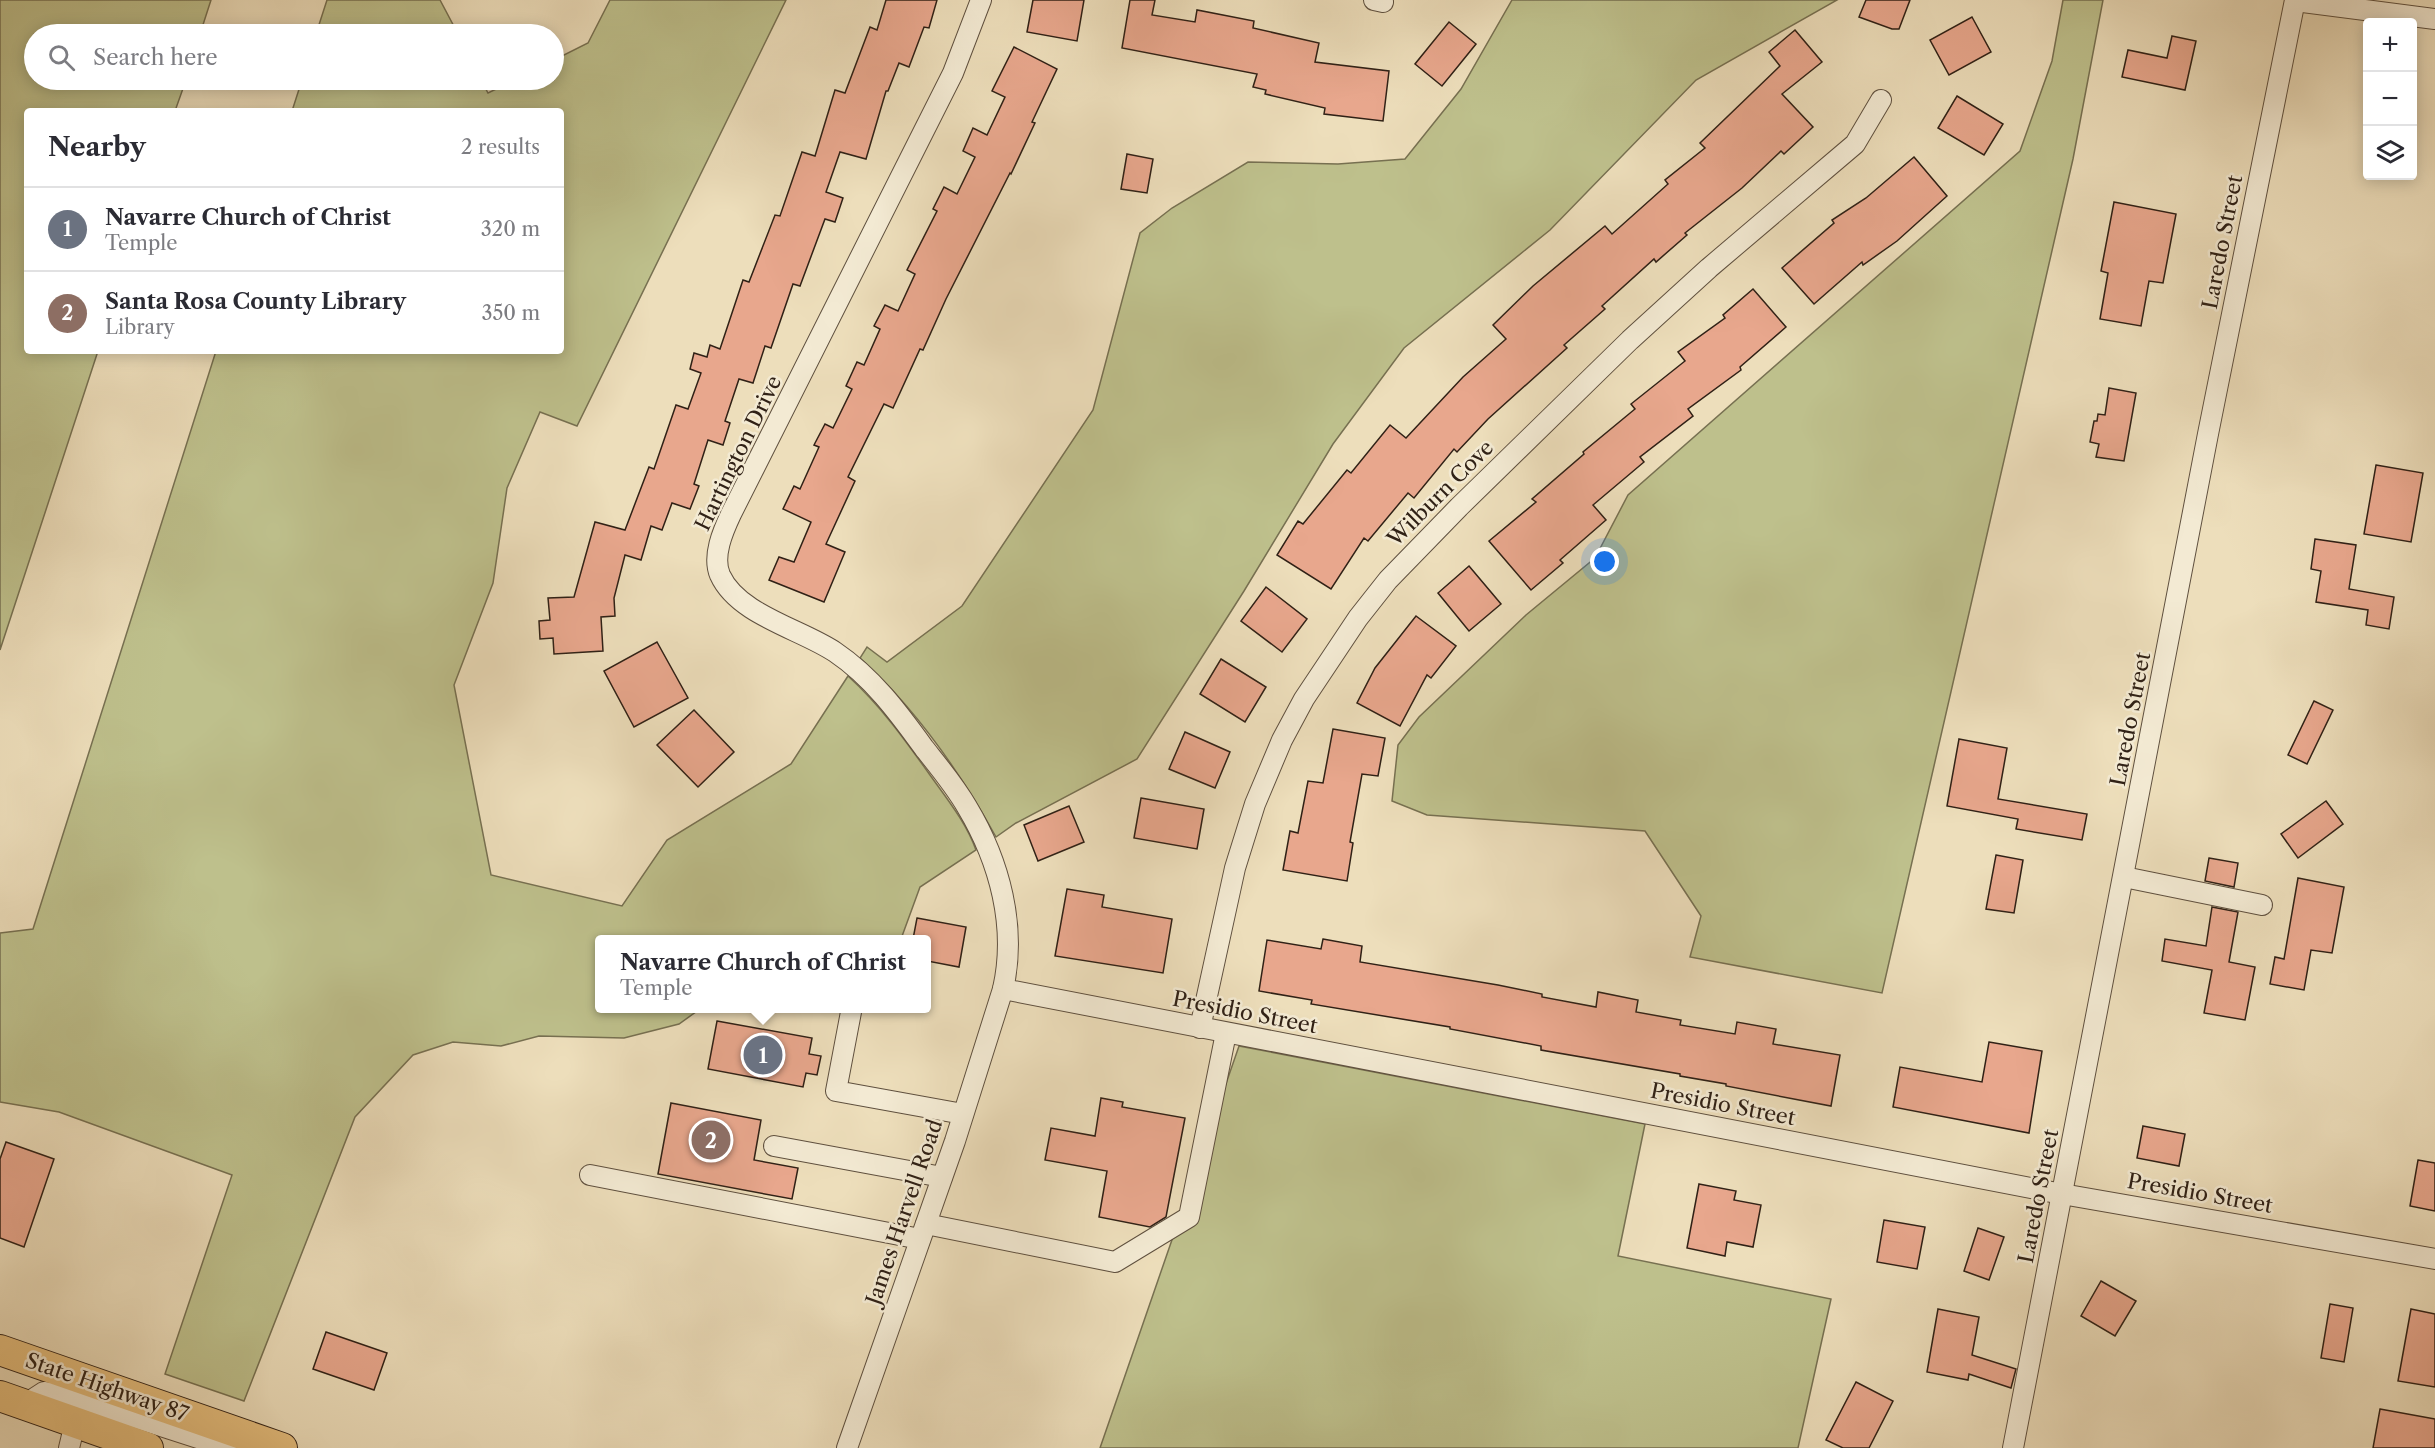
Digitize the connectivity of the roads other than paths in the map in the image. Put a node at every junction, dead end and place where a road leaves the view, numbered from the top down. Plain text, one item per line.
1 (981, 0) edge
2 (2295, 0) edge
3 (2435, 19) edge
4 (1881, 100) dead end
5 (2124, 878) junction
6 (2262, 905) dead end
7 (1002, 989) junction
8 (851, 1013) edge
9 (1200, 1028) junction
10 (1226, 1033) junction
11 (963, 1114) junction
12 (774, 1146) dead end
13 (590, 1175) dead end
14 (942, 1177) junction
15 (2062, 1194) junction
16 (923, 1231) junction
17 (2435, 1259) edge
18 (0, 1350) edge
19 (12, 1400) edge
20 (72, 1435) edge
21 (148, 1448) edge
22 (229, 1448) edge
23 (282, 1448) edge
24 (847, 1448) edge
25 (2013, 1448) edge

1 - 7 street, Hartington Drive
2 - 3 street
2 - 5 street, Laredo Street
4 - 9 street, Wilburn Cove
5 - 6 street
5 - 15 street, Laredo Street
7 - 9 street, Presidio Street
7 - 11 street, James Harvell Road
8 - 11 street
9 - 10 street, Presidio Street
10 - 15 street, Presidio Street
10 - 16 street
11 - 14 street, James Harvell Road
12 - 14 street
13 - 16 street
14 - 16 street, James Harvell Road
15 - 17 street, Presidio Street
15 - 25 street, Laredo Street
16 - 24 street, James Harvell Road
18 - 23 highway, State Highway 87
19 - 20 highway
19 - 22 street
20 - 21 highway

